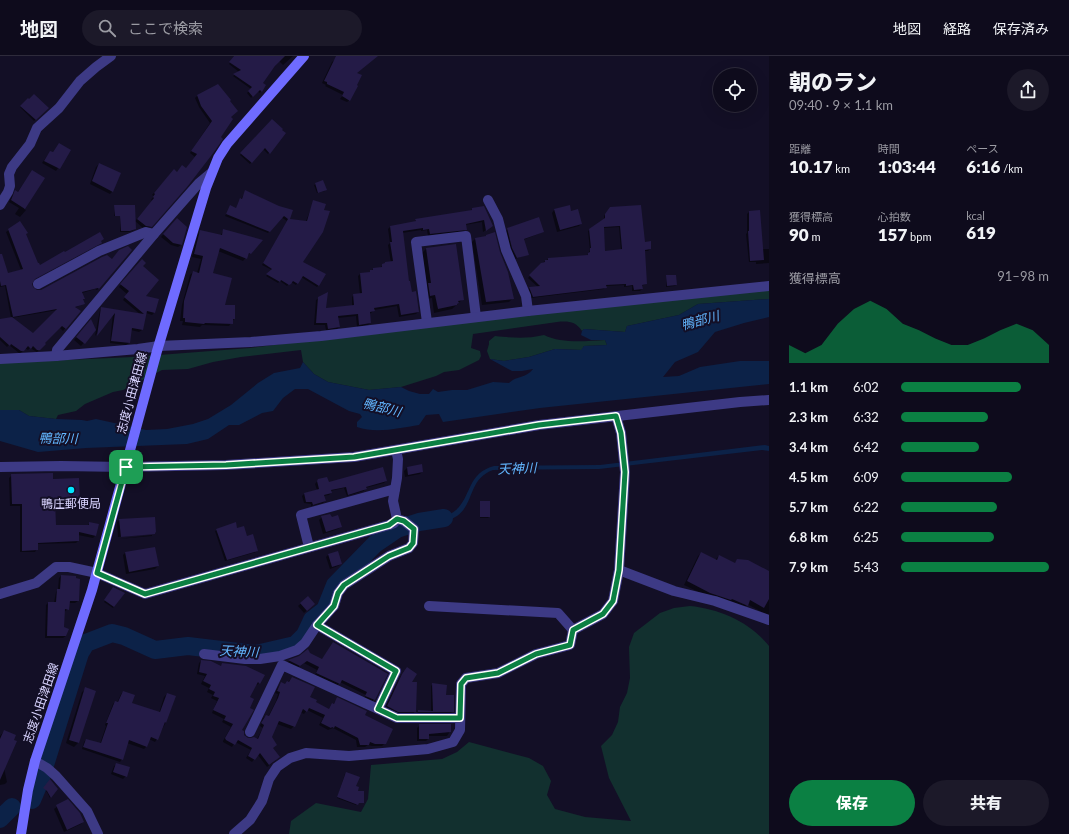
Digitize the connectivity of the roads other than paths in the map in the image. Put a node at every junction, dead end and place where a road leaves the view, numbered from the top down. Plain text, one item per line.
1 (111, 56) edge
2 (304, 56) edge
3 (212, 173) junction
4 (488, 200) dead end
5 (0, 205) edge
6 (154, 234) junction
7 (38, 284) dead end
8 (769, 286) edge
9 (528, 311) junction
10 (476, 317) junction
11 (427, 322) junction
12 (158, 349) junction
13 (56, 356) junction
14 (0, 359) edge
15 (769, 400) edge
16 (616, 416) junction
17 (396, 450) junction
18 (127, 463) junction
19 (0, 467) edge
20 (395, 489) junction
21 (401, 519) junction
22 (308, 543) junction
23 (619, 570) junction
24 (97, 573) junction
25 (0, 594) edge
26 (428, 606) dead end
27 (769, 620) edge
28 (317, 625) junction
29 (573, 630) junction
30 (204, 654) dead end
31 (281, 661) junction
32 (378, 709) junction
33 (460, 718) junction
34 (250, 732) dead end
35 (41, 765) junction
36 (21, 834) edge
37 (98, 834) edge
38 (234, 834) edge

1 - 5 street
2 - 3 main road, 志度小田津田線
3 - 6 street
3 - 12 main road, 志度小田津田線
4 - 9 street
6 - 7 street
6 - 13 street
8 - 9 street
9 - 10 street
10 - 11 street
10 - 11 street
11 - 12 street
12 - 13 street
12 - 18 main road, 志度小田津田線
13 - 14 street
15 - 16 street
16 - 17 street
16 - 23 street
17 - 18 street
17 - 20 street
18 - 19 street
18 - 24 main road, 志度小田津田線
20 - 21 street
20 - 22 street
21 - 22 street
21 - 28 street
22 - 24 street
23 - 27 street
23 - 29 street
24 - 25 street
24 - 35 main road, 志度小田津田線
26 - 29 street
28 - 31 street
28 - 32 street
29 - 33 street
30 - 31 street
31 - 32 street
31 - 34 street
32 - 33 street
33 - 38 street
35 - 36 main road, 志度小田津田線
35 - 37 street

